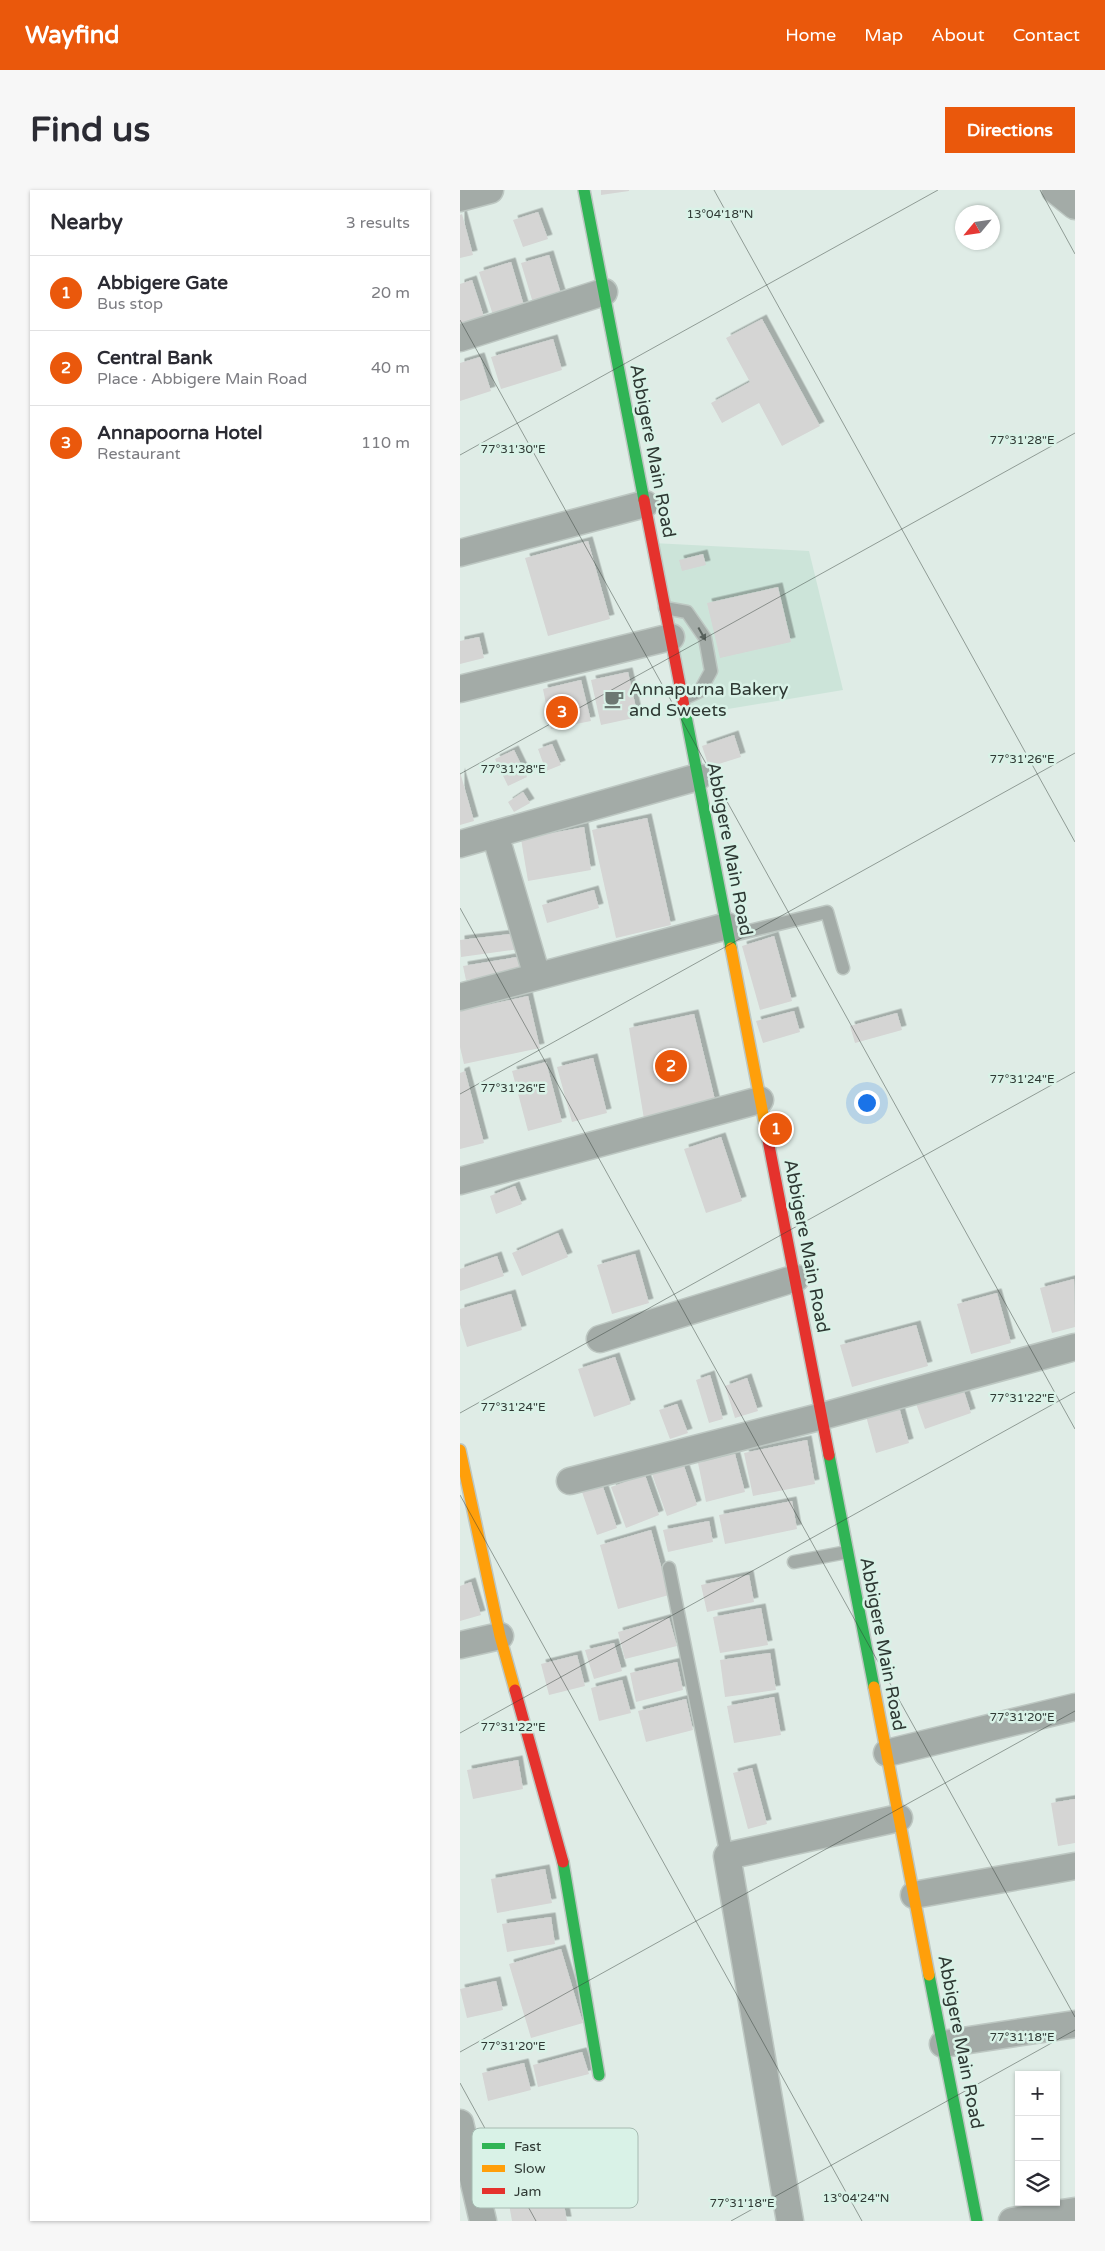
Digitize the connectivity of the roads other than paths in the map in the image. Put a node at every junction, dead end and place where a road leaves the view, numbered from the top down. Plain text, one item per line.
1 (490, 190) edge
2 (584, 190) edge
3 (1054, 190) edge
4 (460, 198) edge
5 (1075, 206) edge
6 (604, 292) junction
7 (460, 338) edge
8 (645, 504) junction
9 (460, 553) edge
10 (666, 608) junction
11 (671, 636) junction
12 (460, 689) edge
13 (683, 699) junction
14 (698, 777) junction
15 (495, 834) junction
16 (460, 844) edge
17 (728, 931) junction
18 (843, 968) dead end
19 (537, 976) junction
20 (460, 997) edge
21 (760, 1100) junction
22 (460, 1181) edge
23 (796, 1278) junction
24 (600, 1339) dead end
25 (1075, 1347) edge
26 (822, 1416) junction
27 (460, 1450) edge
28 (570, 1481) dead end
29 (847, 1552) junction
30 (794, 1562) dead end
31 (669, 1568) dead end
32 (500, 1636) junction
33 (460, 1645) edge
34 (1075, 1707) edge
35 (887, 1753) junction
36 (899, 1818) junction
37 (727, 1856) junction
38 (1075, 1866) edge
39 (914, 1894) junction
40 (1075, 2024) edge
41 (943, 2044) junction
42 (599, 2075) dead end
43 (460, 2123) edge
44 (472, 2174) edge
45 (480, 2208) edge
46 (1075, 2211) edge
47 (483, 2221) edge
48 (790, 2221) edge
49 (978, 2221) edge
50 (1012, 2221) edge

1 - 4 street
2 - 6 main road, Abbigere Main Road
3 - 5 street
6 - 7 street
6 - 8 main road, Abbigere Main Road
8 - 9 street
8 - 10 main road, Abbigere Main Road
10 - 11 main road, Abbigere Main Road
10 -> 13 lane
11 - 12 street
11 - 13 main road, Abbigere Main Road
13 - 14 main road, Abbigere Main Road
14 - 15 street
14 - 17 main road, Abbigere Main Road
15 - 16 street
15 - 19 street
17 - 18 lane
17 - 19 street
17 - 21 main road, Abbigere Main Road
19 - 20 street
21 - 22 street
21 - 23 main road, Abbigere Main Road
23 - 24 street
23 - 26 main road, Abbigere Main Road
25 - 26 street
26 - 28 street
26 - 29 main road, Abbigere Main Road
27 - 32 main road
29 - 30 lane
29 - 35 main road, Abbigere Main Road
31 - 37 lane
32 - 33 street
32 - 42 main road
34 - 35 street
35 - 36 main road, Abbigere Main Road
36 - 37 street
36 - 39 main road, Abbigere Main Road
37 - 48 street
38 - 39 street
39 - 41 main road, Abbigere Main Road
40 - 41 street
41 - 49 main road, Abbigere Main Road
43 - 44 street
45 - 47 street
46 - 50 street

